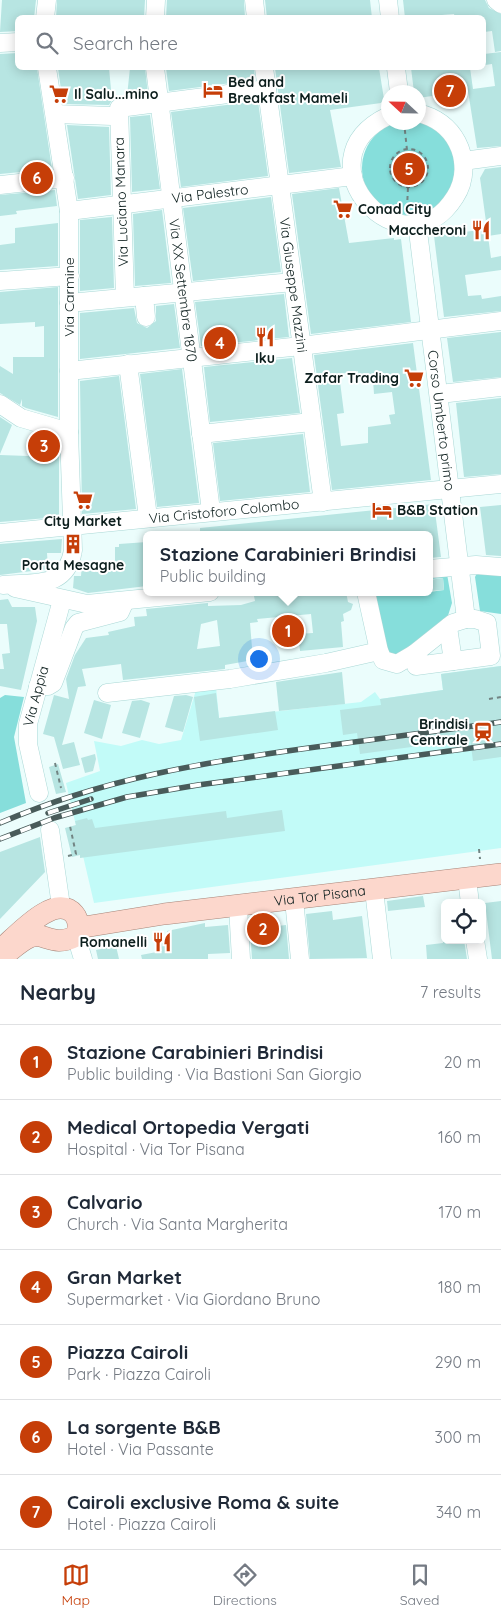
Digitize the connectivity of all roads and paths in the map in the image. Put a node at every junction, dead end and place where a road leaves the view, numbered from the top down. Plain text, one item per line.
1 (47, 0) edge
2 (156, 0) edge
3 (254, 0) edge
4 (388, 0) edge
5 (496, 0) edge
6 (501, 4) edge
7 (44, 15) edge
8 (155, 15) edge
9 (256, 15) edge
10 (390, 15) edge
11 (15, 42) edge
12 (0, 43) edge
13 (47, 70) edge
14 (155, 70) edge
15 (264, 70) edge
16 (396, 70) edge
17 (398, 85) edge
18 (267, 89) junction
19 (160, 104) junction
20 (116, 112) junction
21 (55, 114) junction
22 (426, 116) edge
23 (381, 120) edge
24 (405, 130) edge
25 (407, 150) junction
26 (501, 156) edge
27 (463, 161) junction
28 (353, 176) junction
29 (65, 178) junction
30 (0, 184) edge
31 (280, 185) junction
32 (408, 187) junction
33 (171, 197) junction
34 (121, 204) junction
35 (69, 211) junction
36 (412, 216) junction
37 (70, 276) junction
38 (0, 281) edge
39 (293, 282) junction
40 (184, 292) junction
41 (144, 296) junction
42 (125, 297) junction
43 (69, 303) junction
44 (146, 318) dead end
45 (501, 322) edge
46 (431, 330) junction
47 (301, 346) junction
48 (193, 357) junction
49 (128, 364) junction
50 (69, 370) junction
51 (501, 387) edge
52 (440, 394) junction
53 (0, 404) edge
54 (311, 422) junction
55 (69, 432) junction
56 (201, 434) junction
57 (501, 484) edge
58 (449, 491) junction
59 (322, 502) junction
60 (211, 511) junction
61 (148, 517) junction
62 (72, 528) junction
63 (0, 533) edge
64 (460, 566) junction
65 (501, 567) edge
66 (433, 569) edge
67 (2, 585) edge
68 (55, 593) junction
69 (172, 596) edge
70 (367, 596) edge
71 (125, 601) junction
72 (466, 619) junction
73 (494, 626) edge
74 (448, 627) junction
75 (379, 651) junction
76 (414, 654) junction
77 (496, 655) edge
78 (453, 661) junction
79 (38, 686) junction
80 (107, 692) dead end
81 (501, 697) edge
82 (489, 699) dead end
83 (55, 763) dead end
84 (61, 788) dead end
85 (39, 793) dead end
86 (70, 826) dead end
87 (50, 830) dead end
88 (56, 860) junction
89 (501, 874) edge
90 (467, 879) junction
91 (374, 890) junction
92 (470, 899) edge
93 (294, 900) junction
94 (61, 906) junction
95 (238, 906) junction
96 (77, 932) junction
97 (476, 944) edge
98 (0, 950) edge
99 (0, 959) edge
100 (83, 959) edge
101 (241, 959) edge
102 (300, 959) edge
103 (382, 959) edge
104 (478, 959) edge

1 - 7 street
2 - 8 street
3 - 9 street
4 - 10 street
5 - 6 street
11 - 12 street
13 - 21 street, Via Carmine
14 - 19 street, Via XX Settembre 1870
15 - 18 street, Via Giuseppe Mazzini
16 - 17 street
18 - 19 street
18 - 31 street, Via Giuseppe Mazzini
19 - 20 street
19 - 33 street, Via XX Settembre 1870
20 - 21 street
20 - 34 street, Via Luciano Manara
21 - 29 street, Via Carmine
22 - 27 street
23 - 28 street
24 - 25 path
25 - 32 path
25 - 32 path
26 - 27 street
27 - 36 street
28 - 31 street, Via Palestro
28 - 36 street
29 - 30 street
29 - 35 street, Via Carmine
31 - 33 street, Via Palestro
31 - 39 street, Via Giuseppe Mazzini
32 - 36 path
33 - 34 street, Via Palestro
33 - 40 street, Via XX Settembre 1870
34 - 35 street, Via Palestro
34 - 42 street, Via Luciano Manara
35 - 37 street, Via Carmine
36 - 46 street, Corso Umberto primo
37 - 38 street
37 - 43 street, Via Carmine
39 - 40 street
39 - 47 street, Via Giuseppe Mazzini
40 - 41 street
40 - 48 street, Via XX Settembre 1870
41 - 42 street
41 - 44 street
42 - 43 street
43 - 50 street, Via Carmine
45 - 46 street
46 - 47 street
46 - 52 street, Corso Umberto primo
47 - 48 street
47 - 54 street, Via Giuseppe Mazzini
48 - 49 street
48 - 56 street, Via XX Settembre 1870
49 - 50 street
49 - 61 street
50 - 55 street, Via Carmine
51 - 52 street
52 - 58 street, Corso Umberto primo
53 - 55 street
54 - 56 street
54 - 59 street, Via Giuseppe Mazzini
55 - 62 street, Via Carmine
56 - 60 street, Via XX Settembre 1870
57 - 58 street, Via Cristoforo Colombo
58 - 59 street, Via Cristoforo Colombo
58 - 64 street, Corso Umberto primo
59 - 60 street, Via Cristoforo Colombo
60 - 61 street, Via Cristoforo Colombo
61 - 62 street, Via Cristoforo Colombo
62 - 63 street, Via Cristoforo Colombo
62 - 68 street
64 - 65 street
64 - 66 street
64 - 72 street, Corso Umberto primo
67 - 68 street
68 - 71 street
68 - 79 street, Via Appia
69 - 71 street
70 - 75 street
71 - 79 street
72 - 73 street
72 - 74 street
73 - 77 street
74 - 76 street
74 - 78 street
75 - 76 street
75 - 80 street
76 - 78 street
77 - 78 street
79 - 85 street, Via Appia
81 - 82 path
83 - 84 path
86 - 88 path
87 - 88 street
88 - 94 street
89 - 90 main road, Via Tor Pisana
90 - 91 main road, Via Tor Pisana
90 - 92 street
91 - 93 main road, Via Tor Pisana
91 - 103 street
93 - 95 main road, Via Tor Pisana
93 - 102 street
94 - 96 main road
94 - 98 main road
95 - 96 main road, Via Tor Pisana
95 - 101 street
96 - 99 main road, Via Tor Pisana
96 - 100 street
97 - 104 street

